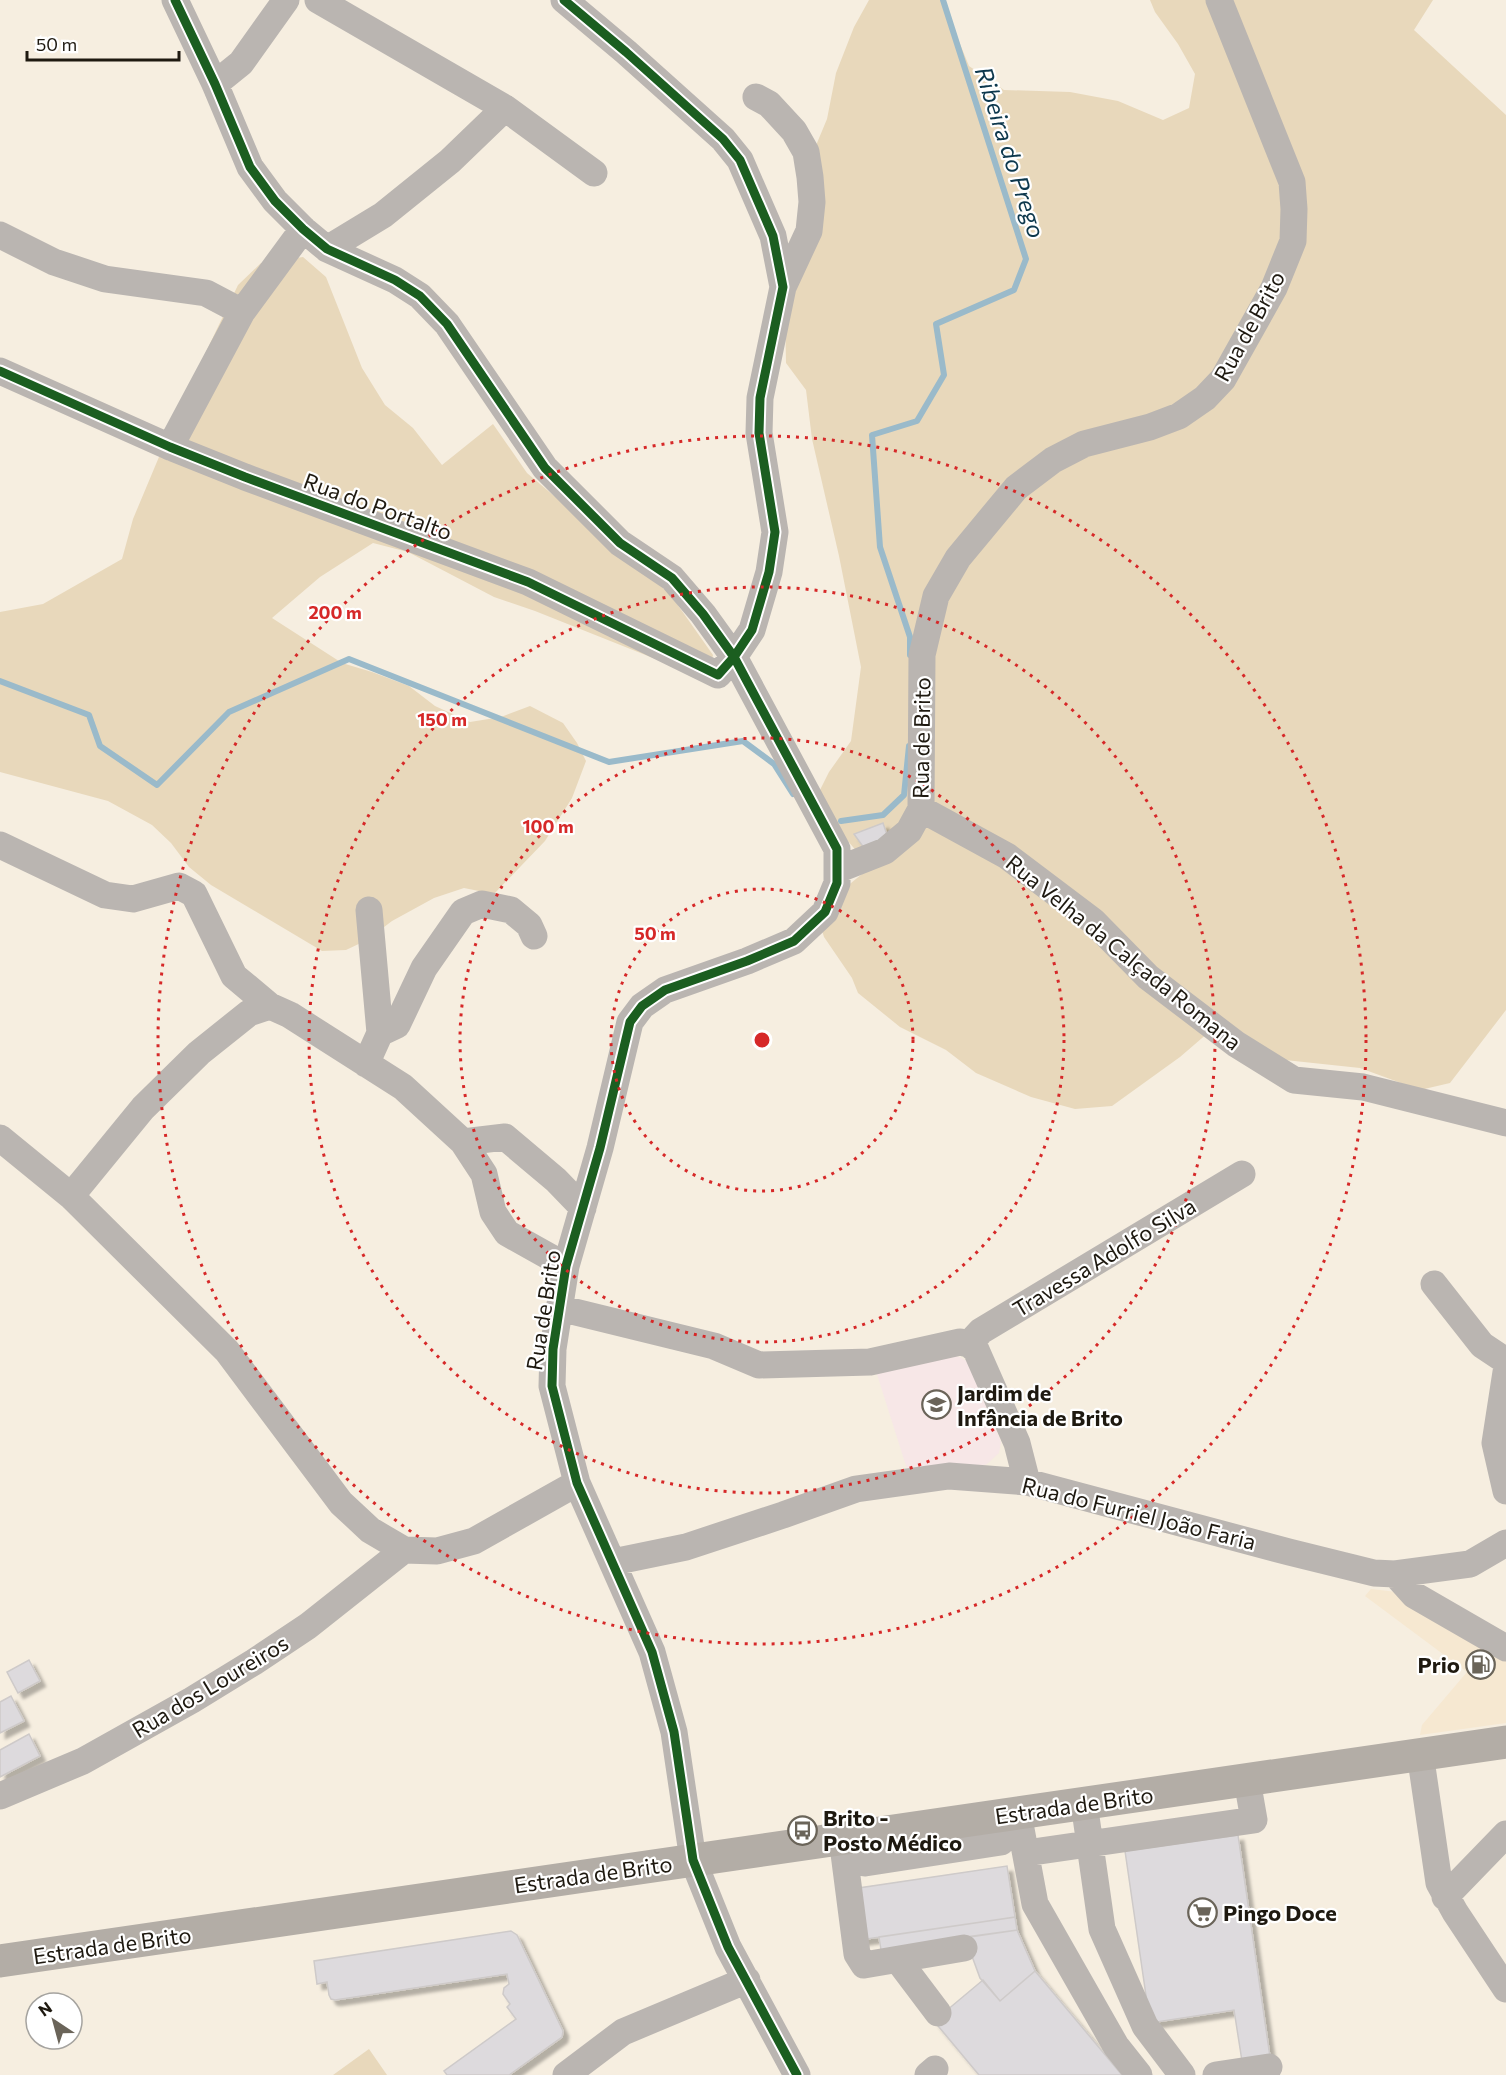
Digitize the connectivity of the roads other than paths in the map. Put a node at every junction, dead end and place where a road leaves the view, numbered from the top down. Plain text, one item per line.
1 (175, 0) edge
2 (285, 0) edge
3 (318, 0) edge
4 (564, 0) edge
5 (1219, 0) edge
6 (215, 84) junction
7 (756, 97) dead end
8 (505, 108) junction
9 (594, 173) dead end
10 (303, 229) junction
11 (0, 235) edge
12 (327, 249) junction
13 (783, 287) junction
14 (242, 312) junction
15 (0, 371) edge
16 (170, 447) junction
17 (734, 657) junction
18 (921, 809) junction
19 (0, 845) edge
20 (837, 870) junction
21 (369, 910) dead end
22 (534, 936) dead end
23 (270, 1006) junction
24 (380, 1033) junction
25 (366, 1064) junction
26 (1506, 1123) edge
27 (0, 1138) edge
28 (463, 1142) junction
29 (1242, 1174) dead end
30 (71, 1196) junction
31 (583, 1208) junction
32 (566, 1266) junction
33 (1434, 1284) dead end
34 (559, 1308) junction
35 (969, 1344) junction
36 (1506, 1361) edge
37 (1506, 1372) edge
38 (1027, 1482) junction
39 (577, 1483) junction
40 (1506, 1491) edge
41 (1506, 1543) edge
42 (404, 1550) junction
43 (614, 1562) junction
44 (1395, 1574) junction
45 (1506, 1648) edge
46 (1506, 1742) edge
47 (1420, 1753) junction
48 (1247, 1780) junction
49 (0, 1796) edge
50 (1084, 1803) junction
51 (1008, 1815) junction
52 (1506, 1834) edge
53 (850, 1837) junction
54 (1091, 1844) junction
55 (1026, 1853) junction
56 (693, 1860) junction
57 (1445, 1898) junction
58 (964, 1948) dead end
59 (898, 1960) junction
60 (0, 1961) edge
61 (747, 1980) junction
62 (1506, 1989) edge
63 (938, 2013) dead end
64 (1269, 2067) dead end
65 (566, 2075) edge
66 (797, 2075) edge
67 (1139, 2075) edge
68 (1182, 2075) edge
69 (1216, 2075) edge

1 - 6 street
2 - 6 street
3 - 8 street
4 - 13 street
5 - 18 street, Rua de Brito
6 - 10 street
7 - 13 street
8 - 9 street
8 - 12 street
10 - 12 street
10 - 14 street
11 - 14 street
12 - 17 street
13 - 17 street
14 - 16 street
15 - 16 street, Rua do Portalto
16 - 17 street, Rua do Portalto
17 - 20 street
18 - 20 street, Rua de Brito
18 - 26 street, Rua Velha da Calçada Romana
19 - 23 street
20 - 31 street, Rua de Brito
21 - 24 street
22 - 24 street
23 - 25 street
23 - 30 street
24 - 25 street
25 - 28 street
27 - 30 street
28 - 31 street
28 - 32 street
29 - 35 street, Travessa Adolfo Silva
30 - 42 street
31 - 32 street, Rua de Brito
32 - 34 street, Rua de Brito
33 - 36 street
34 - 35 street
34 - 39 street, Rua de Brito
35 - 38 street
37 - 40 street
38 - 43 street, Rua do Furriel João Faria
38 - 44 street, Rua do Furriel João Faria
39 - 42 street
39 - 43 street, Rua de Brito
41 - 44 street, Rua do Furriel João Faria
42 - 49 street, Rua dos Loureiros
43 - 56 street, Rua de Brito
44 - 45 street
46 - 47 main road, Estrada de Brito
47 - 48 main road, Estrada de Brito
47 - 57 street
48 - 50 main road, Estrada de Brito
48 - 54 street
50 - 51 main road, Estrada de Brito
50 - 54 street
51 - 53 main road, Estrada de Brito
51 - 55 street
52 - 57 street
53 - 56 main road, Estrada de Brito
53 - 59 street
54 - 55 street
54 - 68 street
55 - 67 street
56 - 60 main road, Estrada de Brito
56 - 61 street, Rua de Brito
57 - 62 street
58 - 59 street
59 - 63 street
61 - 65 street
61 - 66 street, Rua de Brito
64 - 69 street

